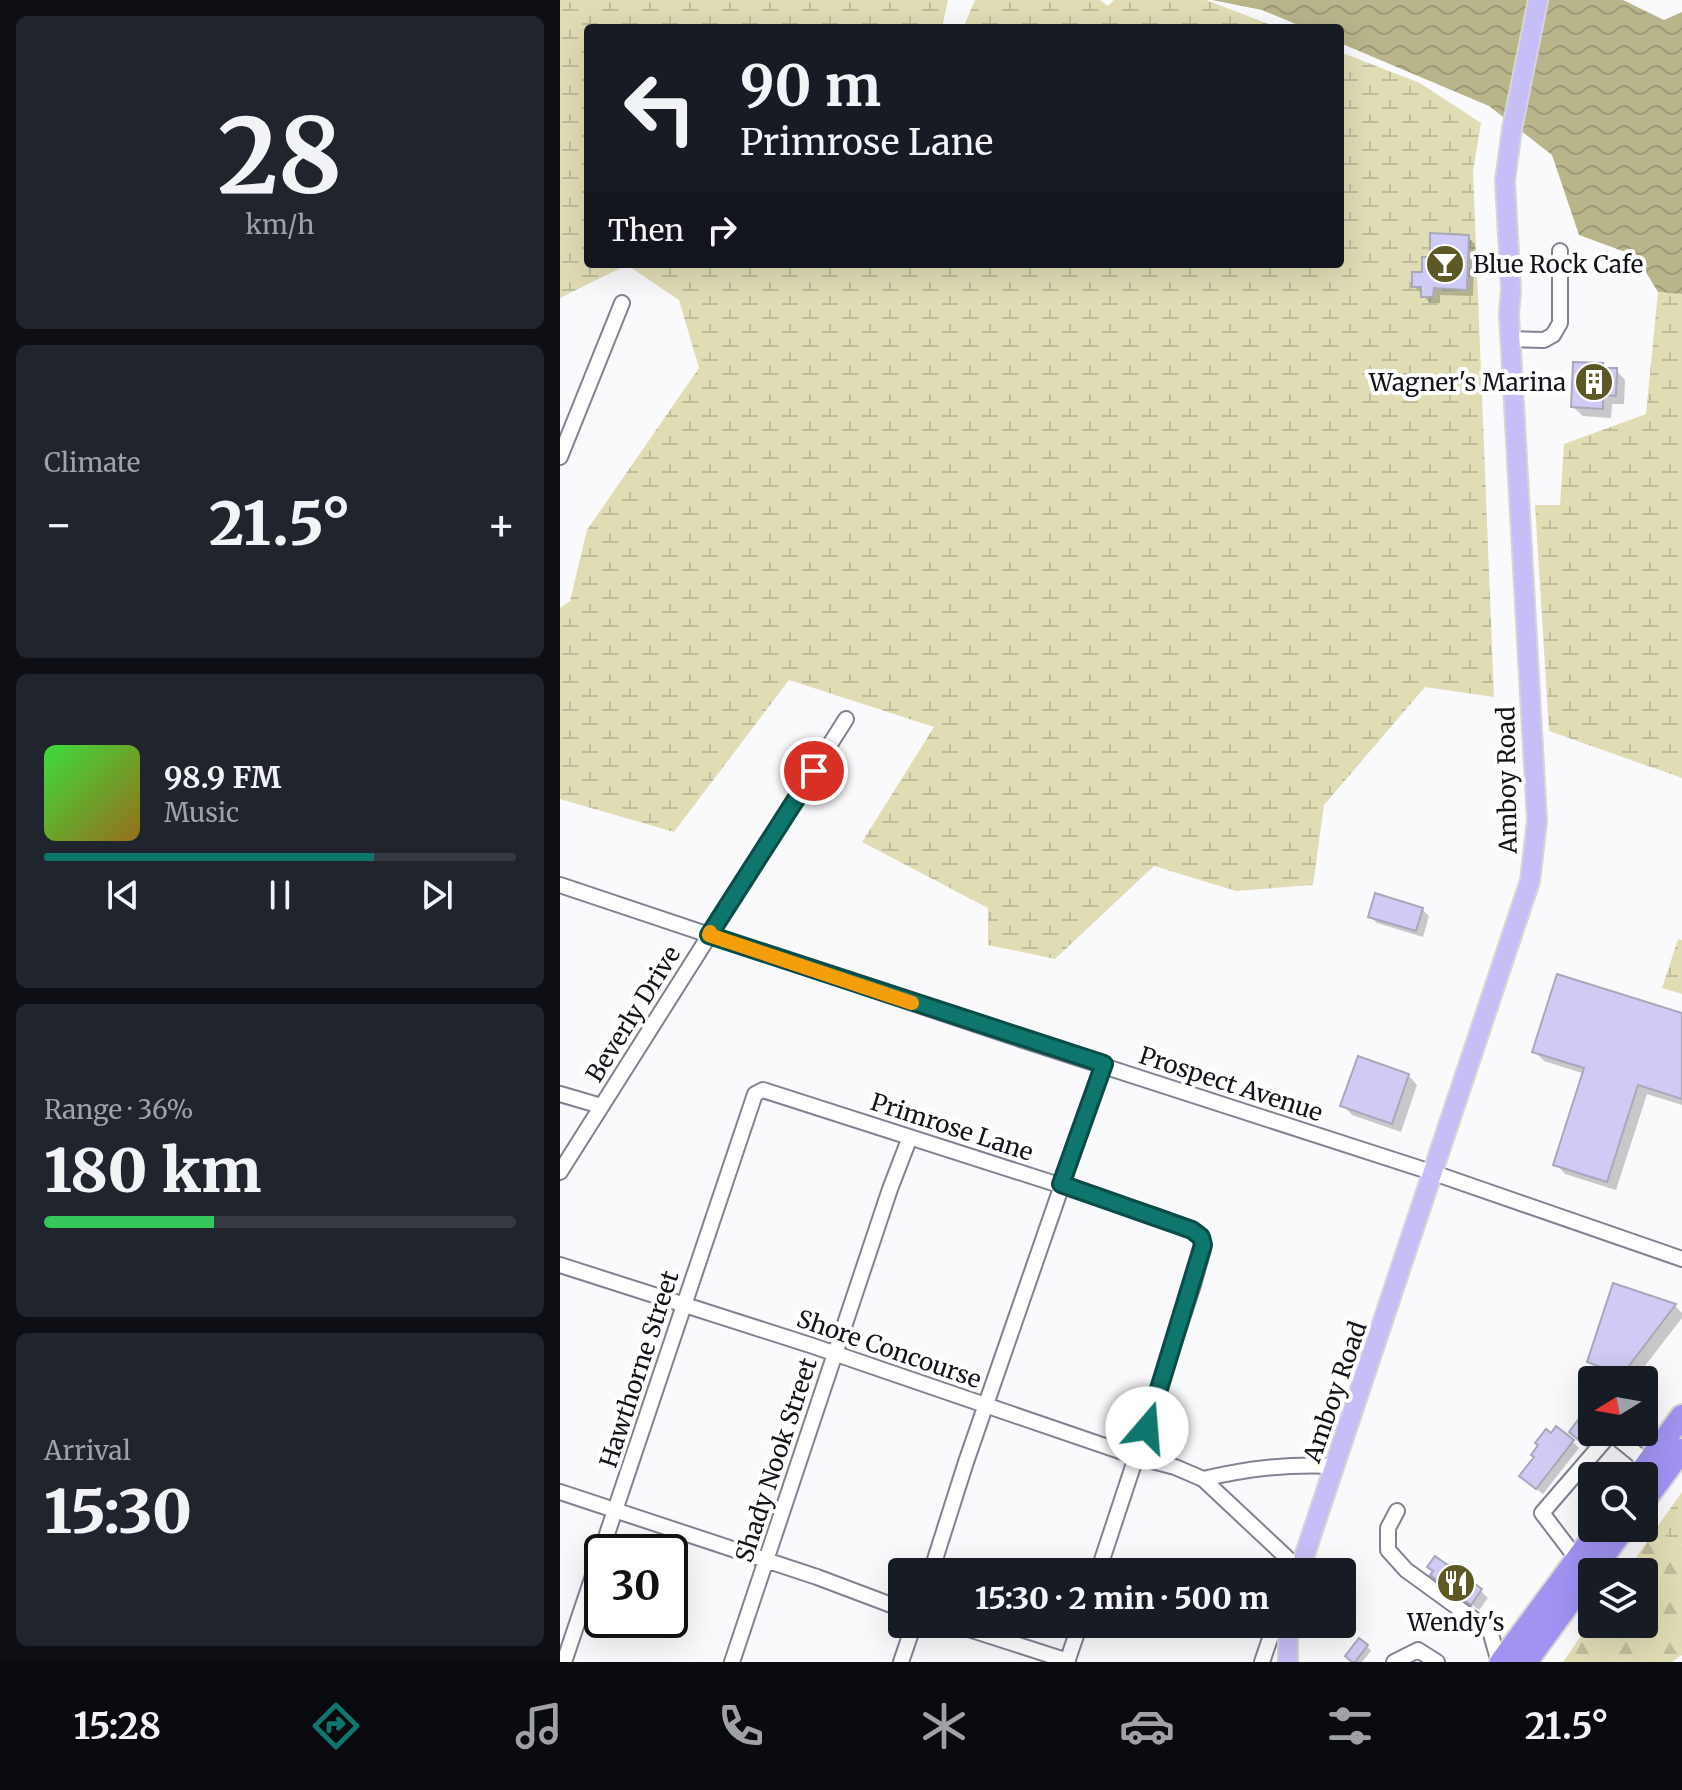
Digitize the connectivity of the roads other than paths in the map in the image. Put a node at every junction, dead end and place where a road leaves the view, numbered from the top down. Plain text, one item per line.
1 (1538, 0) edge
2 (1560, 251) dead end
3 (622, 303) dead end
4 (1511, 339) junction
5 (560, 457) edge
6 (846, 719) dead end
7 (560, 885) edge
8 (709, 935) junction
9 (1104, 1064) junction
10 (758, 1091) joint
11 (560, 1094) edge
12 (601, 1106) junction
13 (910, 1137) junction
14 (560, 1172) edge
15 (1434, 1173) junction
16 (1061, 1184) junction
17 (1682, 1259) edge
18 (560, 1265) edge
19 (684, 1304) junction
20 (834, 1354) junction
21 (986, 1406) junction
22 (1682, 1416) edge
23 (1682, 1450) edge
24 (1137, 1457) junction
25 (1586, 1462) edge
26 (1637, 1462) edge
27 (1648, 1462) edge
28 (1335, 1466) junction
29 (1578, 1471) edge
30 (1203, 1479) junction
31 (1658, 1482) edge
32 (560, 1492) edge
33 (616, 1509) junction
34 (1397, 1511) dead end
35 (1590, 1542) edge
36 (1614, 1542) edge
37 (936, 1558) edge
38 (1103, 1558) edge
39 (1286, 1558) edge
40 (1304, 1558) edge
41 (1577, 1559) junction
42 (767, 1560) junction
43 (888, 1604) edge
44 (909, 1638) edge
45 (995, 1638) edge
46 (1076, 1638) edge
47 (1270, 1638) edge
48 (1288, 1638) edge
49 (564, 1662) edge
50 (732, 1662) edge
51 (901, 1662) edge
52 (1068, 1662) edge
53 (1262, 1662) edge
54 (1288, 1662) edge
55 (1394, 1662) edge
56 (1437, 1662) edge
57 (1500, 1662) edge
58 (1526, 1662) edge

1 - 4 main road, Amboy Road
2 - 4 street
3 - 5 street
4 - 15 main road, Amboy Road
6 - 8 street, Beverly Drive
7 - 8 street, Prospect Avenue
8 - 9 street, Prospect Avenue
8 - 12 street, Beverly Drive
9 - 15 street, Prospect Avenue
9 - 16 street
10 - 13 street, Primrose Lane
10 - 19 street, Hawthorne Street
11 - 12 street
12 - 14 street, Beverly Drive
13 - 16 street, Primrose Lane
13 - 20 street, Shady Nook Street
15 - 17 street, Prospect Avenue
15 - 28 main road, Amboy Road
16 - 21 street
16 - 24 street, Primrose Lane
18 - 19 street, Shore Concourse
19 - 20 street, Shore Concourse
19 - 33 street, Hawthorne Street
20 - 21 street, Shore Concourse
20 - 42 street, Shady Nook Street
21 - 24 street, Shore Concourse
21 - 37 street
22 - 27 highway
23 - 31 highway
24 - 30 street, Shore Concourse
24 - 38 street
25 - 26 street
28 - 30 street
28 - 40 main road, Amboy Road
29 - 41 street
30 - 39 street, Shore Concourse
32 - 33 street
33 - 42 street
33 - 49 street, Hawthorne Street
34 - 57 street
35 - 41 highway
36 - 58 highway
41 - 57 highway
42 - 43 street
42 - 50 street, Shady Nook Street
44 - 51 street
45 - 52 street
46 - 52 street
47 - 53 street
48 - 54 main road
55 - 56 street

